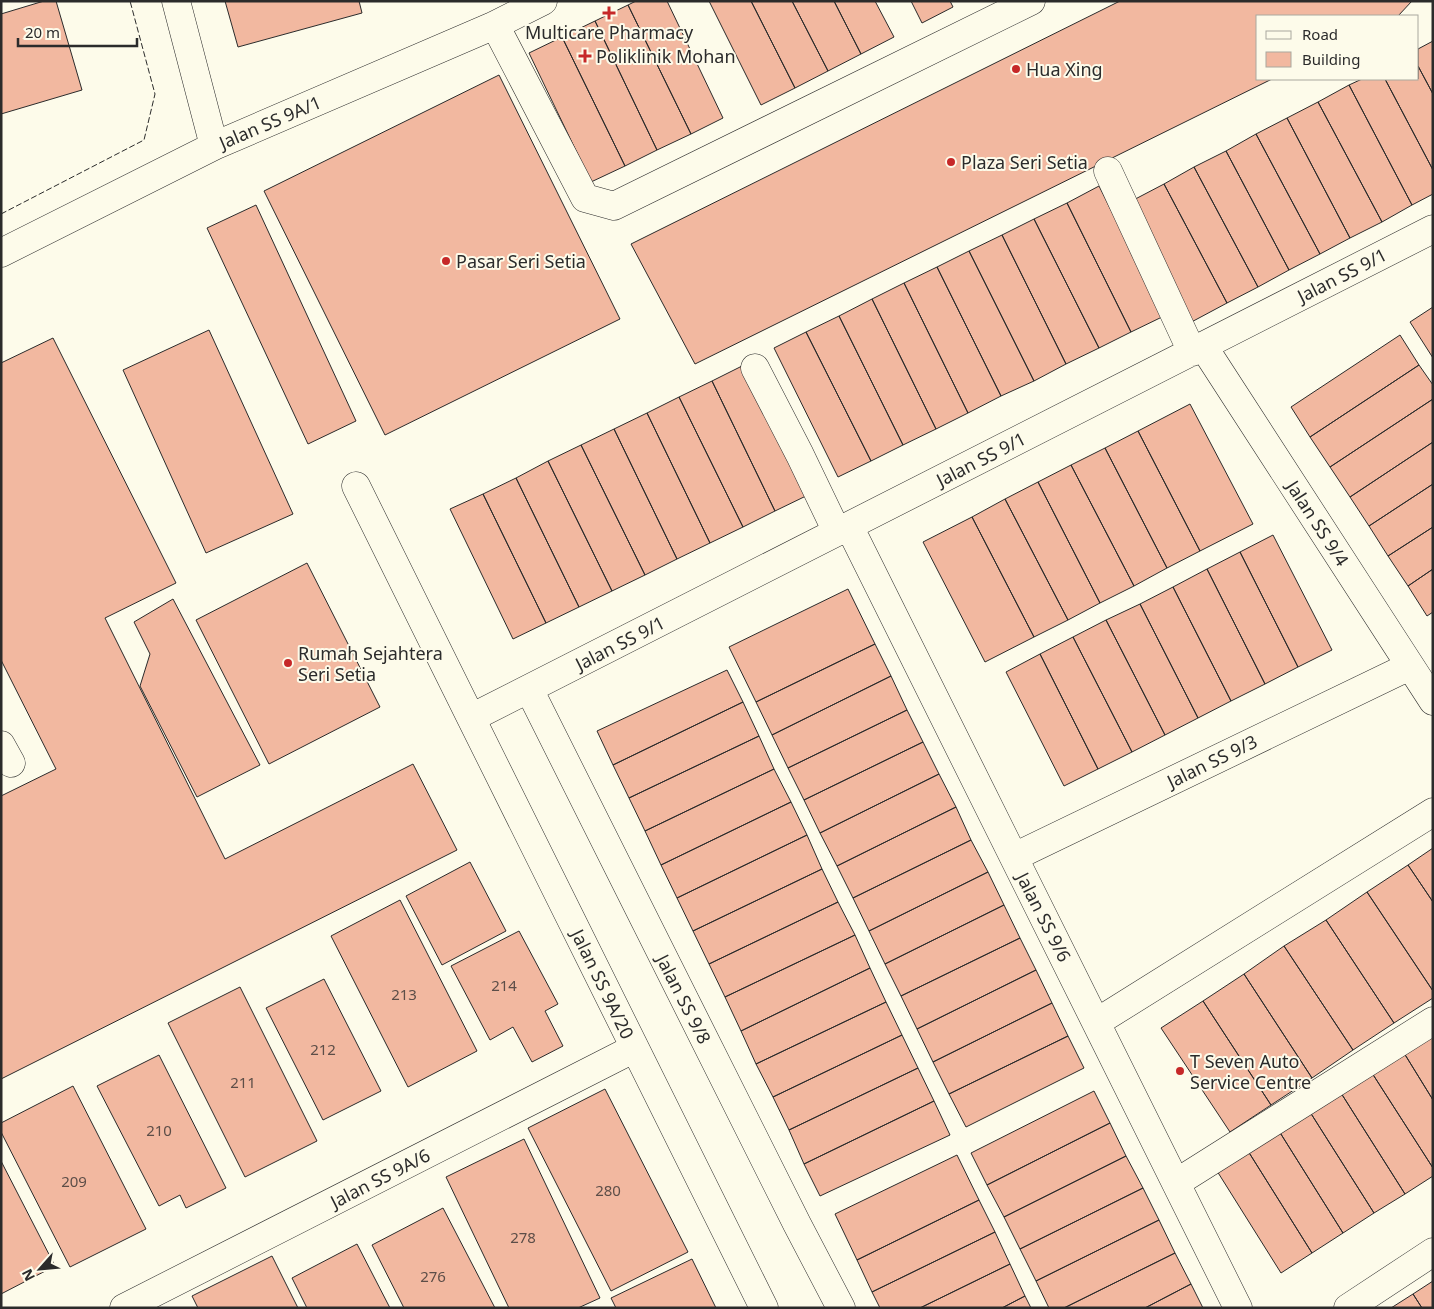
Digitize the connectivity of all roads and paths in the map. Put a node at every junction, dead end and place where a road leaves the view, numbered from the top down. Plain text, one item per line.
1 (176, 1) edge
2 (543, 1) edge
3 (1031, 1) edge
4 (495, 25) junction
5 (214, 146) junction
6 (1108, 171) dead end
7 (1433, 229) edge
8 (1, 253) edge
9 (1197, 349) junction
10 (755, 368) dead end
11 (356, 486) dead end
12 (843, 529) junction
13 (1410, 666) junction
14 (528, 689) junction
15 (1433, 701) edge
16 (471, 718) junction
17 (1433, 812) edge
18 (1014, 857) junction
19 (1433, 1021) edge
20 (1097, 1022) junction
21 (635, 1048) junction
22 (1176, 1183) junction
23 (1433, 1252) edge
24 (124, 1308) edge
25 (764, 1308) edge
26 (841, 1308) edge
27 (1238, 1308) edge
28 (1348, 1308) edge

1 - 5 street
2 - 4 street, Jalan SS 9A/1
3 - 4 street
4 - 5 street, Jalan SS 9A/1
5 - 8 street, Jalan SS 9A/1
6 - 9 street, Jalan SS 9/4
7 - 9 street, Jalan SS 9/1
9 - 12 street, Jalan SS 9/1
9 - 13 street, Jalan SS 9/4
10 - 12 street, Jalan SS 9/6
11 - 16 street, Jalan SS 9A/20
12 - 14 street, Jalan SS 9/1
12 - 18 street, Jalan SS 9/6
13 - 15 street, Jalan SS 9/4
13 - 18 street, Jalan SS 9/3
14 - 16 street
14 - 26 street, Jalan SS 9/8
16 - 21 street, Jalan SS 9A/20
17 - 20 street
18 - 20 street, Jalan SS 9/6
19 - 22 street
20 - 22 street, Jalan SS 9/6
21 - 24 street, Jalan SS 9A/6
21 - 25 street, Jalan SS 9A/20
22 - 27 street, Jalan SS 9/6
23 - 28 street

